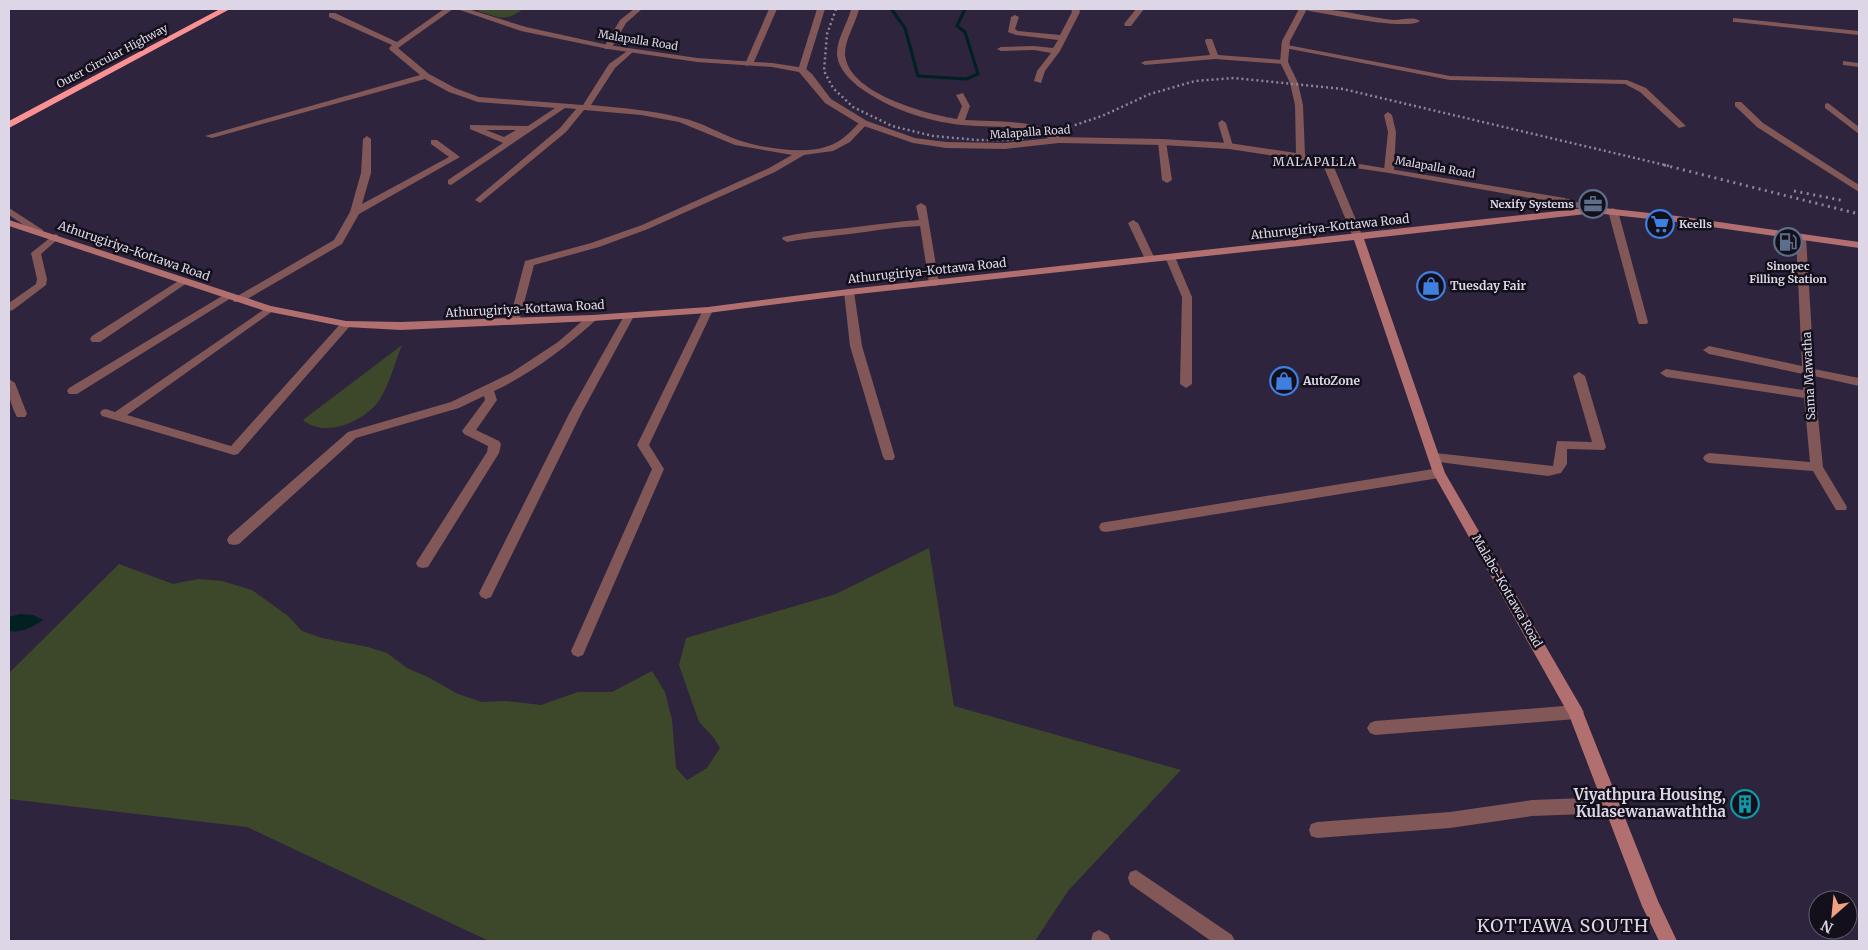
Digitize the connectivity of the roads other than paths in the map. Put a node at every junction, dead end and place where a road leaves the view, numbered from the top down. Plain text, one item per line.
1 (206, 9) edge
2 (226, 9) edge
3 (449, 9) edge
4 (461, 9) edge
5 (638, 9) edge
6 (773, 9) edge
7 (821, 9) edge
8 (855, 9) edge
9 (1075, 9) edge
10 (1140, 9) edge
11 (1303, 9) edge
12 (1309, 9) edge
13 (472, 10) edge
14 (332, 15) dead end
15 (1015, 17) dead end
16 (1416, 20) dead end
17 (1736, 20) dead end
18 (1128, 24) dead end
19 (1859, 33) edge
20 (1063, 38) junction
21 (1209, 41) dead end
22 (398, 45) junction
23 (1285, 46) junction
24 (608, 47) junction
25 (1001, 49) dead end
26 (1056, 50) junction
27 (630, 51) junction
28 (1215, 57) junction
29 (1284, 62) junction
30 (1145, 63) dead end
31 (1846, 63) dead end
32 (749, 64) junction
33 (1859, 65) edge
34 (802, 70) junction
35 (426, 76) junction
36 (1038, 81) dead end
37 (960, 96) dead end
38 (1738, 104) dead end
39 (563, 106) junction
40 (1828, 106) dead end
41 (584, 107) junction
42 (9, 114) edge
43 (1388, 116) dead end
44 (960, 121) junction
45 (864, 123) junction
46 (1222, 123) dead end
47 (536, 124) junction
48 (9, 125) edge
49 (1682, 126) dead end
50 (525, 127) junction
51 (1859, 131) edge
52 (209, 136) dead end
53 (367, 139) dead end
54 (1058, 140) junction
55 (434, 142) dead end
56 (1162, 142) junction
57 (1229, 146) junction
58 (802, 153) junction
59 (1301, 156) junction
60 (1326, 160) junction
61 (1389, 170) junction
62 (1167, 180) dead end
63 (451, 182) dead end
64 (1859, 189) edge
65 (480, 200) dead end
66 (921, 206) dead end
67 (1595, 210) junction
68 (9, 211) edge
69 (1613, 211) junction
70 (355, 212) junction
71 (924, 223) junction
72 (1133, 223) dead end
73 (11, 225) edge
74 (40, 232) junction
75 (56, 237) junction
76 (1801, 237) junction
77 (1358, 238) junction
78 (787, 239) dead end
79 (1859, 245) edge
80 (1170, 256) junction
81 (1150, 259) junction
82 (183, 282) junction
83 (934, 282) junction
84 (849, 292) junction
85 (233, 298) junction
86 (9, 308) edge
87 (269, 309) junction
88 (708, 310) junction
89 (629, 316) junction
90 (592, 318) junction
91 (514, 322) junction
92 (1643, 322) dead end
93 (346, 324) junction
94 (96, 339) dead end
95 (1709, 350) dead end
96 (1807, 370) junction
97 (1666, 374) dead end
98 (1579, 376) dead end
99 (1859, 382) edge
100 (9, 383) edge
101 (1186, 384) dead end
102 (73, 390) dead end
103 (487, 390) junction
104 (1808, 394) junction
105 (21, 414) dead end
106 (889, 458) dead end
107 (1434, 458) junction
108 (1709, 458) dead end
109 (1817, 467) junction
110 (1439, 473) junction
111 (1841, 507) dead end
112 (1106, 527) dead end
113 (234, 540) dead end
114 (423, 563) dead end
115 (486, 593) dead end
116 (578, 651) dead end
117 (1576, 712) junction
118 (1375, 728) dead end
119 (1612, 805) junction
120 (1317, 830) dead end
121 (1136, 878) dead end
122 (1226, 941) edge
123 (1668, 941) edge

1 - 42 highway, Outer Circular Highway
2 - 48 highway, Outer Circular Highway
3 - 22 street
4 - 13 street, Malapalla Road
5 - 24 street
6 - 32 street
7 - 34 street
8 - 44 street
9 - 20 street
10 - 18 street
11 - 23 street
12 - 16 street
13 - 24 street, Malapalla Road
14 - 22 street
15 - 20 street
17 - 19 street
20 - 26 street
21 - 28 street
22 - 35 street
23 - 29 street
23 - 49 street
24 - 27 street, Malapalla Road
25 - 26 street
26 - 36 street
27 - 32 street, Malapalla Road
27 - 41 street
28 - 29 street
28 - 30 street
29 - 59 street
31 - 33 street
32 - 34 street, Malapalla Road
34 - 45 street, Malapalla Road
35 - 39 street
35 - 52 street
37 - 44 street
38 - 64 street
39 - 41 street
39 - 47 street
40 - 51 street
41 - 58 street
41 - 65 street
43 - 61 street
44 - 54 street
45 - 54 street, Malapalla Road
45 - 58 street
46 - 57 street
47 - 50 street
47 - 63 street
50 - 50 street
53 - 70 street
54 - 56 street, Malapalla Road
55 - 70 street
56 - 57 street, Malapalla Road
56 - 62 street
57 - 59 street, Malapalla Road
58 - 91 street
59 - 60 street, Malapalla Road
60 - 61 street, Malapalla Road
60 - 77 street
61 - 67 street, Malapalla Road
66 - 71 street
67 - 69 main road, Athurugiriya-Kottawa Road
67 - 77 main road, Athurugiriya-Kottawa Road
68 - 74 street
69 - 76 main road, Athurugiriya-Kottawa Road
69 - 92 street
70 - 85 street
71 - 78 street
71 - 83 street
72 - 81 street
73 - 74 main road, Athurugiriya-Kottawa Road
74 - 75 main road, Athurugiriya-Kottawa Road
75 - 82 main road, Athurugiriya-Kottawa Road
75 - 86 street
76 - 79 main road, Athurugiriya-Kottawa Road
76 - 96 street, Sama Mawatha
77 - 80 main road, Athurugiriya-Kottawa Road
77 - 107 main road, Malabe-Kottawa Road
80 - 81 main road, Athurugiriya-Kottawa Road
80 - 101 street
81 - 83 main road, Athurugiriya-Kottawa Road
82 - 85 main road, Athurugiriya-Kottawa Road
82 - 94 street
83 - 84 main road, Athurugiriya-Kottawa Road
84 - 88 main road, Athurugiriya-Kottawa Road
84 - 106 street
85 - 87 main road, Athurugiriya-Kottawa Road
85 - 102 street
87 - 93 main road, Athurugiriya-Kottawa Road
87 - 93 street
88 - 89 main road, Athurugiriya-Kottawa Road
88 - 116 street
89 - 90 main road, Athurugiriya-Kottawa Road
89 - 115 street
90 - 91 main road, Athurugiriya-Kottawa Road
90 - 103 street
91 - 93 main road, Athurugiriya-Kottawa Road
95 - 96 street
96 - 99 street
96 - 104 street, Sama Mawatha
97 - 104 street
98 - 107 street
100 - 105 street
103 - 113 street
103 - 114 street
104 - 109 street, Sama Mawatha
107 - 110 main road, Malabe-Kottawa Road
108 - 109 street
109 - 111 street, Sama Mawatha
110 - 112 street
110 - 117 main road, Malabe-Kottawa Road
117 - 118 street
117 - 119 main road, Malabe-Kottawa Road
119 - 120 street
119 - 123 main road, Malabe-Kottawa Road
121 - 122 street

